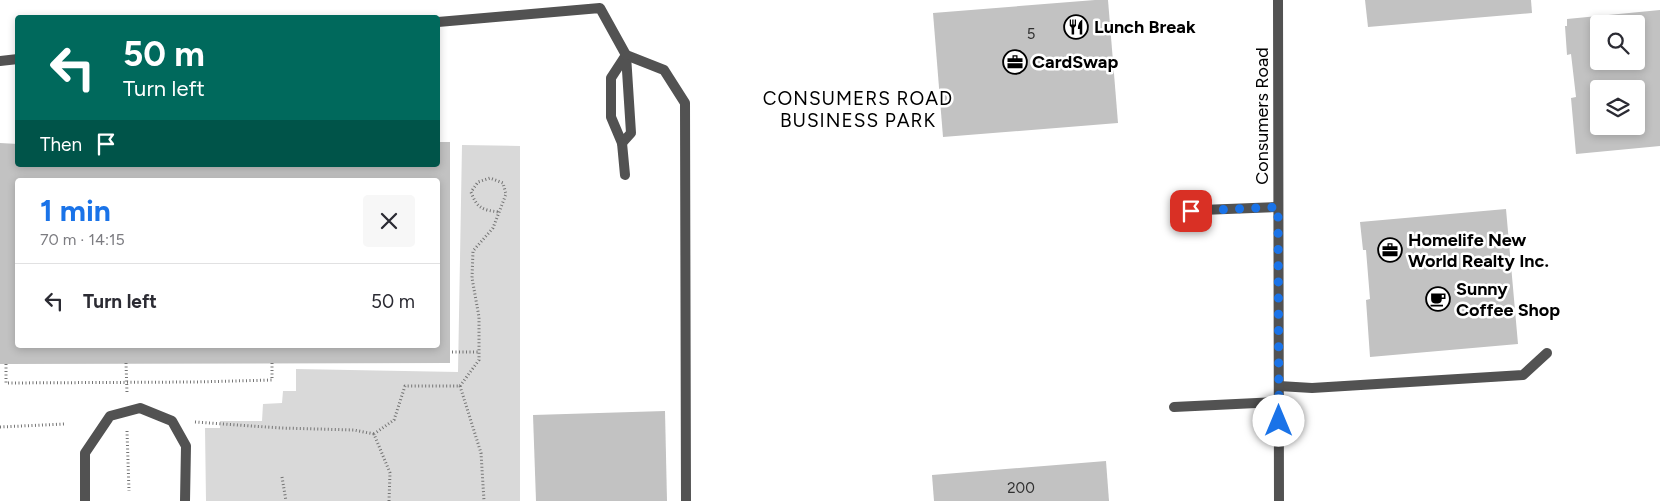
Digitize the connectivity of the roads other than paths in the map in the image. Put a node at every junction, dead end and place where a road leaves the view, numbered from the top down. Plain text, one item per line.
1 (1278, 0) edge
2 (440, 22) edge
3 (626, 56) junction
4 (15, 59) edge
5 (0, 61) edge
6 (622, 143) junction
7 (625, 175) dead end
8 (1278, 207) junction
9 (1176, 212) dead end
10 (1547, 353) dead end
11 (1279, 386) junction
12 (1279, 402) junction
13 (1174, 407) dead end
14 (86, 501) edge
15 (185, 501) edge
16 (686, 501) edge
17 (1279, 501) edge

1 - 8 street, Consumers Road
2 - 3 street
3 - 6 street
3 - 6 street
3 - 16 street
4 - 5 street
6 - 7 street
8 - 9 street
8 - 11 street, Consumers Road
10 - 11 street
11 - 12 street, Consumers Road
12 - 13 street
12 - 17 street, Consumers Road
14 - 15 street

